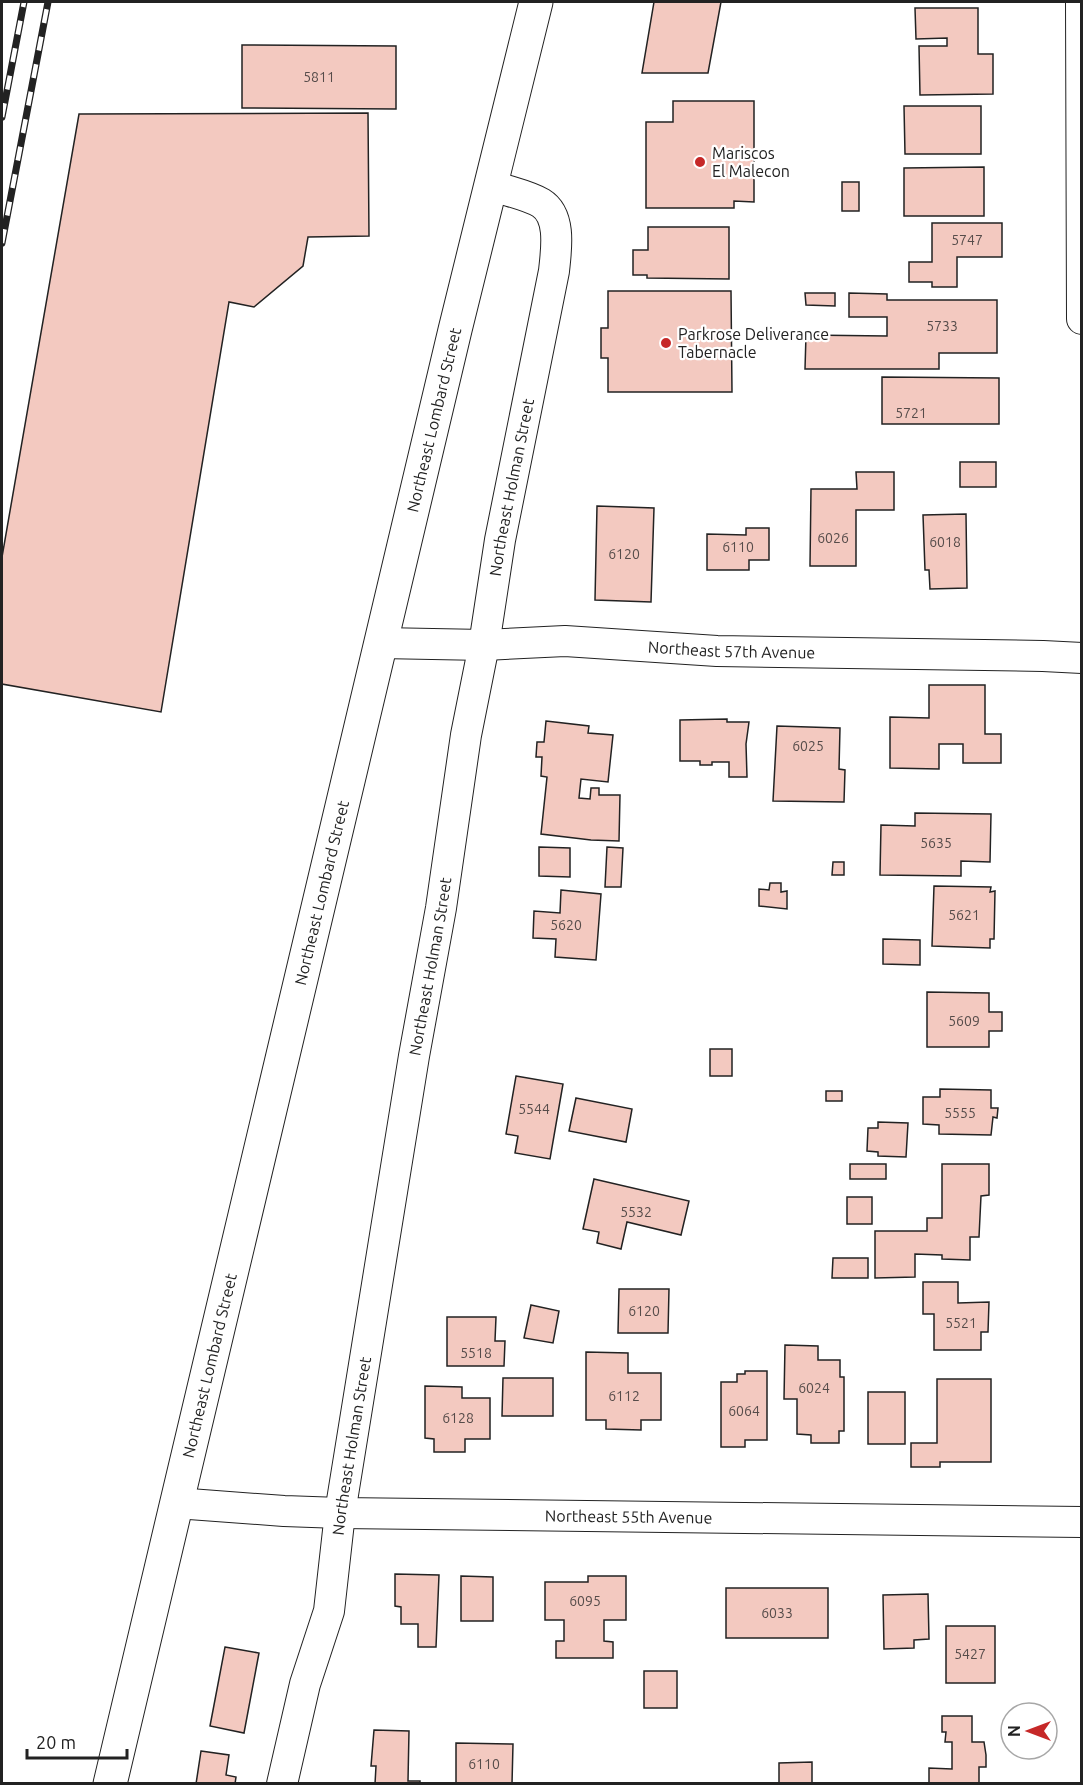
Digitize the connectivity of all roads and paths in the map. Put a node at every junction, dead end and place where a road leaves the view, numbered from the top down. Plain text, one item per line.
1 (536, 2) edge
2 (1081, 2) edge
3 (491, 185) junction
4 (1082, 319) edge
5 (381, 644) junction
6 (484, 645) junction
7 (1082, 658) edge
8 (176, 1503) junction
9 (340, 1513) junction
10 (1082, 1522) edge
11 (110, 1784) edge
12 (282, 1784) edge

1 - 3 main road, Northeast Lombard Street
2 - 4 street
3 - 5 main road, Northeast Lombard Street
3 - 6 street, Northeast Holman Street
5 - 6 street, Northeast 57th Avenue
5 - 8 main road, Northeast Lombard Street
6 - 7 street, Northeast 57th Avenue
6 - 9 street, Northeast Holman Street
8 - 9 street, Northeast 55th Avenue
8 - 11 main road, Northeast Lombard Street
9 - 10 street, Northeast 55th Avenue
9 - 12 street, Northeast Holman Street

